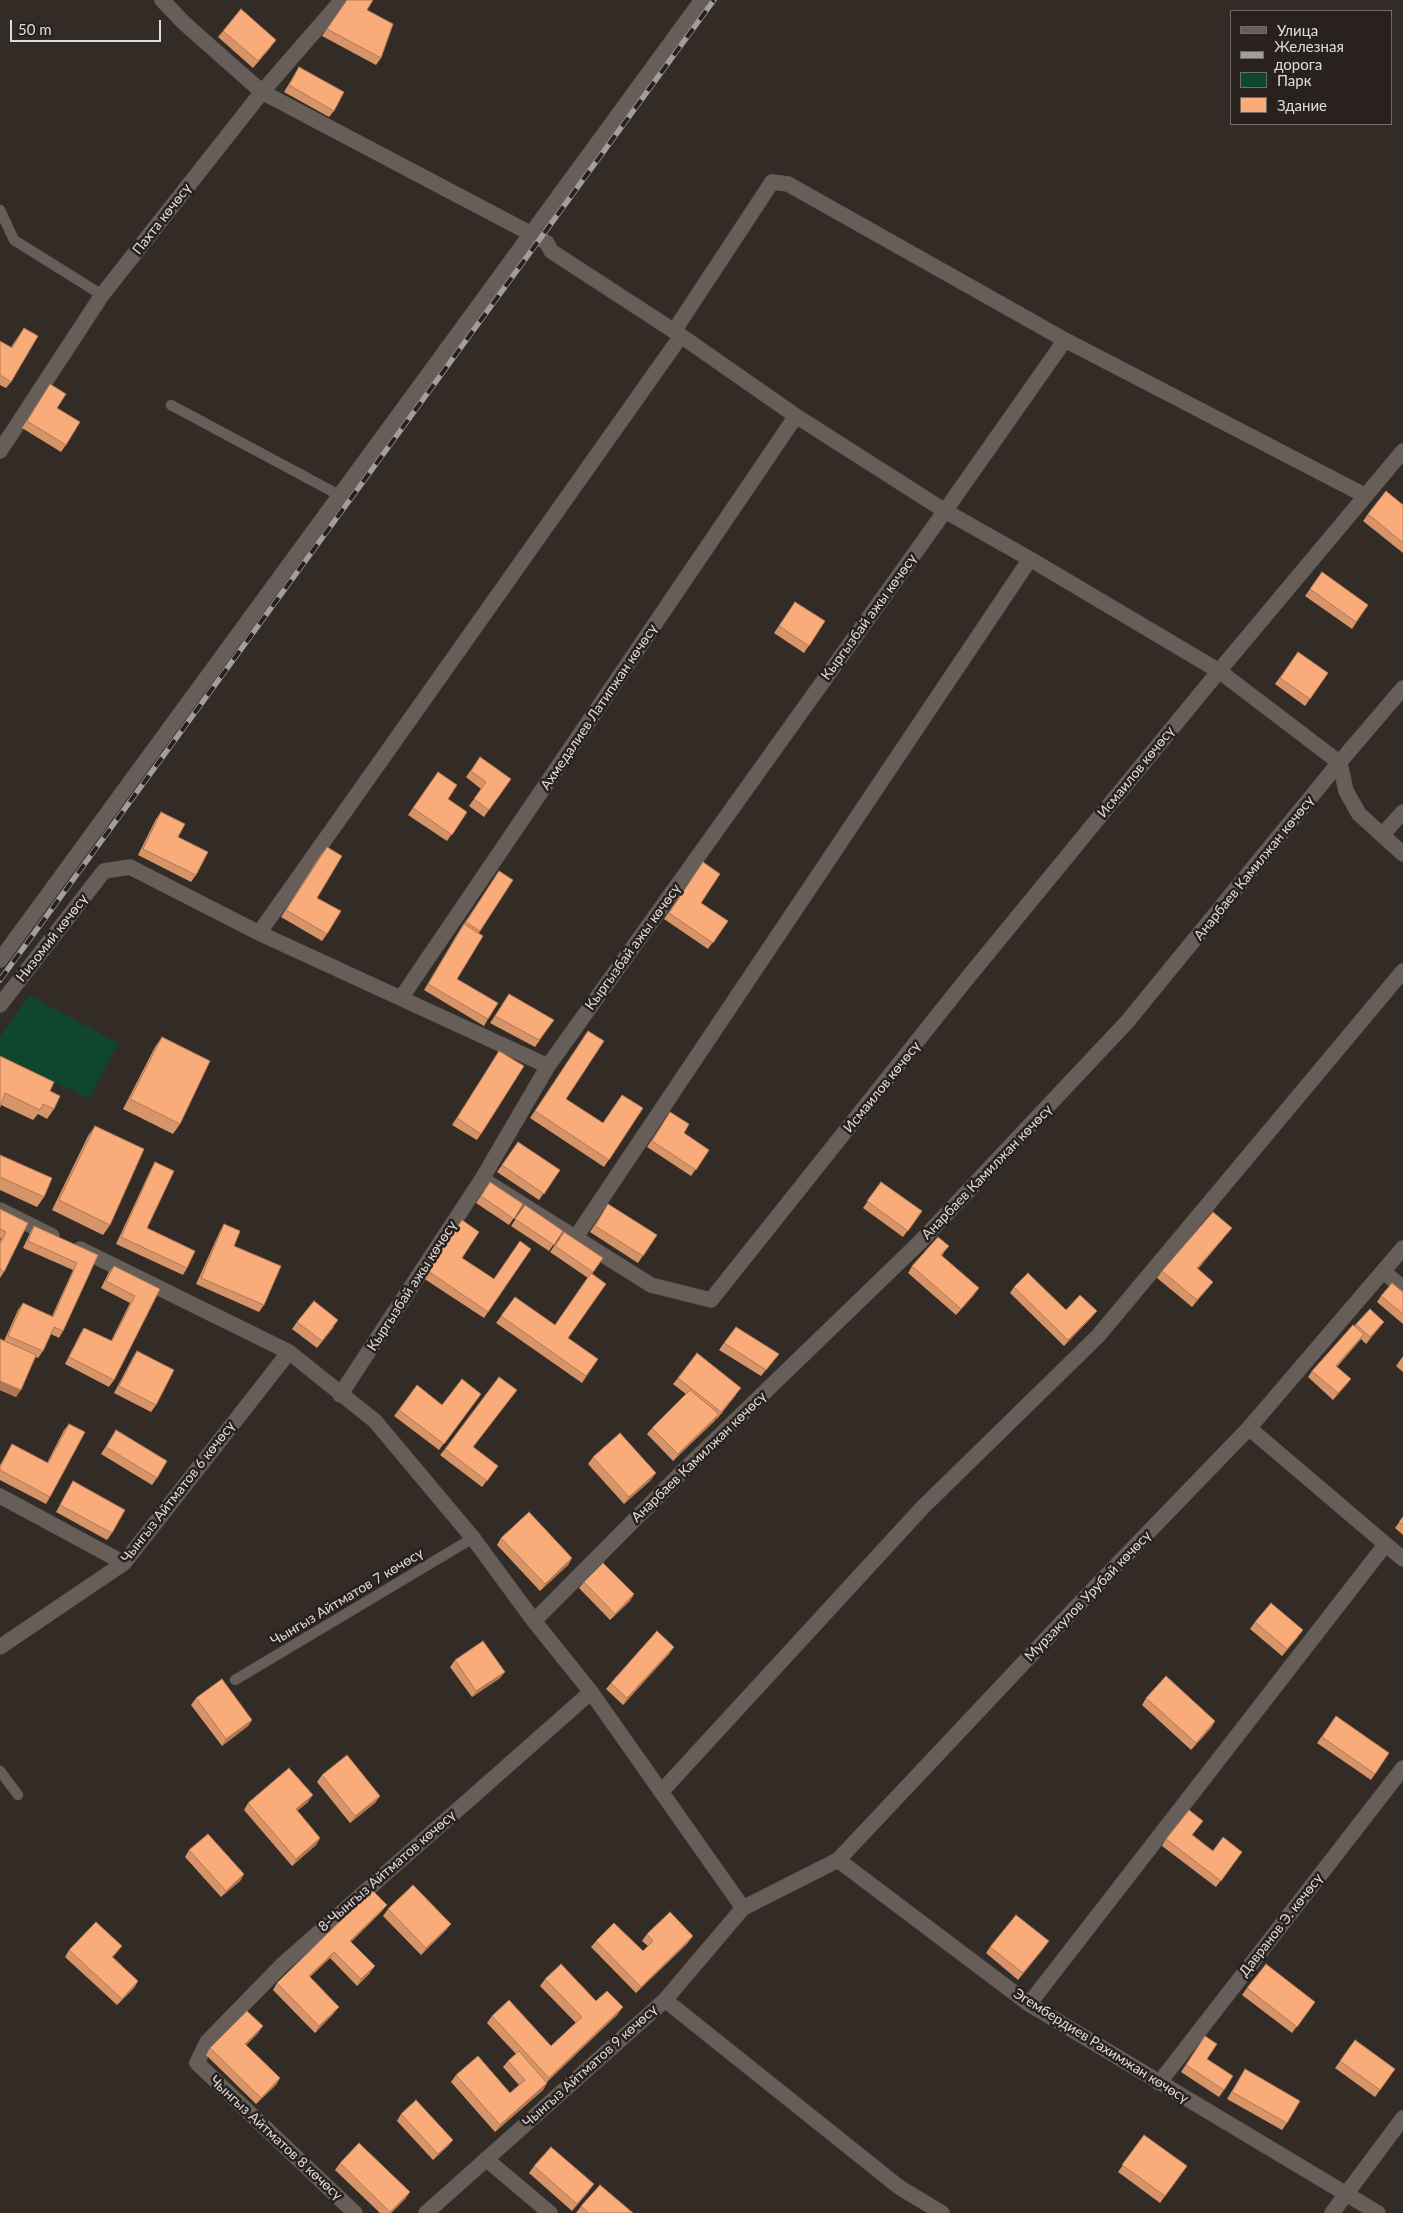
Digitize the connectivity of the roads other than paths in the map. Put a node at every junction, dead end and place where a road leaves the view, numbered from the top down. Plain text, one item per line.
1 (162, 0) edge
2 (342, 0) edge
3 (702, 0) edge
4 (262, 92) junction
5 (0, 210) edge
6 (530, 233) junction
7 (102, 295) junction
8 (677, 333) junction
9 (1064, 340) junction
10 (171, 405) dead end
11 (796, 416) junction
12 (0, 451) edge
13 (1403, 451) edge
14 (339, 495) junction
15 (1364, 495) junction
16 (945, 511) junction
17 (1030, 559) junction
18 (1218, 671) junction
19 (1403, 688) edge
20 (1340, 763) junction
21 (1403, 812) edge
22 (1382, 835) junction
23 (1403, 854) edge
24 (259, 933) junction
25 (0, 960) edge
26 (1403, 971) edge
27 (401, 998) junction
28 (0, 1005) edge
29 (548, 1066) junction
30 (482, 1179) junction
31 (0, 1210) edge
32 (576, 1237) junction
33 (1403, 1248) edge
34 (1384, 1272) junction
35 (1403, 1288) edge
36 (289, 1352) junction
37 (340, 1395) junction
38 (1249, 1428) junction
39 (0, 1496) edge
40 (473, 1538) junction
41 (1385, 1545) junction
42 (1403, 1559) edge
43 (124, 1564) junction
44 (534, 1621) junction
45 (0, 1647) edge
46 (235, 1680) dead end
47 (591, 1692) junction
48 (1403, 1768) edge
49 (0, 1771) edge
50 (661, 1792) junction
51 (18, 1795) dead end
52 (838, 1860) junction
53 (743, 1908) junction
54 (665, 2000) junction
55 (1029, 2004) junction
56 (197, 2063) joint
57 (1159, 2083) junction
58 (1403, 2118) edge
59 (486, 2159) junction
60 (1346, 2192) junction
61 (355, 2213) edge
62 (426, 2213) edge
63 (550, 2213) edge
64 (942, 2213) edge
65 (1332, 2213) edge
66 (1378, 2213) edge

1 - 4 street
2 - 4 street, Пахта көчөсү
3 - 6 street
4 - 6 street
4 - 7 street, Пахта көчөсү
5 - 7 lane
6 - 8 street
6 - 14 street
7 - 12 street, Пахта көчөсү
8 - 9 street
8 - 11 street
8 - 24 street
9 - 15 street
9 - 16 street, Кыргызбай ажы көчөсү
10 - 14 lane
11 - 16 street
11 - 27 street, Ахмедалиев Латипжан көчөсү
13 - 15 street
14 - 25 street
15 - 18 street
16 - 17 street
16 - 29 street, Кыргызбай ажы көчөсү
17 - 18 street
17 - 32 street
18 - 20 street
18 - 32 street, Исмаилов көчөсү
19 - 20 street, Анарбаев Камилжан көчөсү
20 - 22 street
20 - 44 street, Анарбаев Камилжан көчөсү
21 - 22 street
22 - 23 street
24 - 27 street
24 - 28 street, Низомий көчөсү
26 - 50 street
27 - 29 street
29 - 30 street, Кыргызбай ажы көчөсү
30 - 32 street, Исмаилов көчөсү
30 - 37 street, Кыргызбай ажы көчөсү
31 - 36 street
33 - 34 street, Мурзакулов Урубай көчөсү
34 - 35 street
34 - 38 street, Мурзакулов Урубай көчөсү
36 - 37 street
36 - 43 street, Чынгыз Айтматов 6 көчөсү
37 - 40 street
38 - 41 street
38 - 52 street, Мурзакулов Урубай көчөсү
39 - 43 street
40 - 44 street
40 - 46 lane, Чынгыз Айтматов 7 көчөсү
41 - 42 street
41 - 55 street
43 - 45 street, Чынгыз Айтматов 6 көчөсү
44 - 47 street
47 - 50 street
47 - 56 street, 8-Чынгыз Айтматов көчөсү
48 - 57 street, Давранов Э. көчөсү
49 - 51 lane
50 - 53 street
52 - 53 street, Мурзакулов Урубай көчөсү
52 - 55 street, Эгембердиев Рахимжан көчөсү
53 - 54 street, Чынгыз Айтматов 9 көчөсү
54 - 59 street, Чынгыз Айтматов 9 көчөсү
54 - 64 street
55 - 57 street, Эгембердиев Рахимжан көчөсү
56 - 61 street, Чынгыз Айтматов 8 көчөсү
57 - 60 street, Эгембердиев Рахимжан көчөсү
58 - 60 street
59 - 62 street, Чынгыз Айтматов 9 көчөсү
59 - 63 street
60 - 65 street
60 - 66 street, Эгембердиев Рахимжан көчөсү

